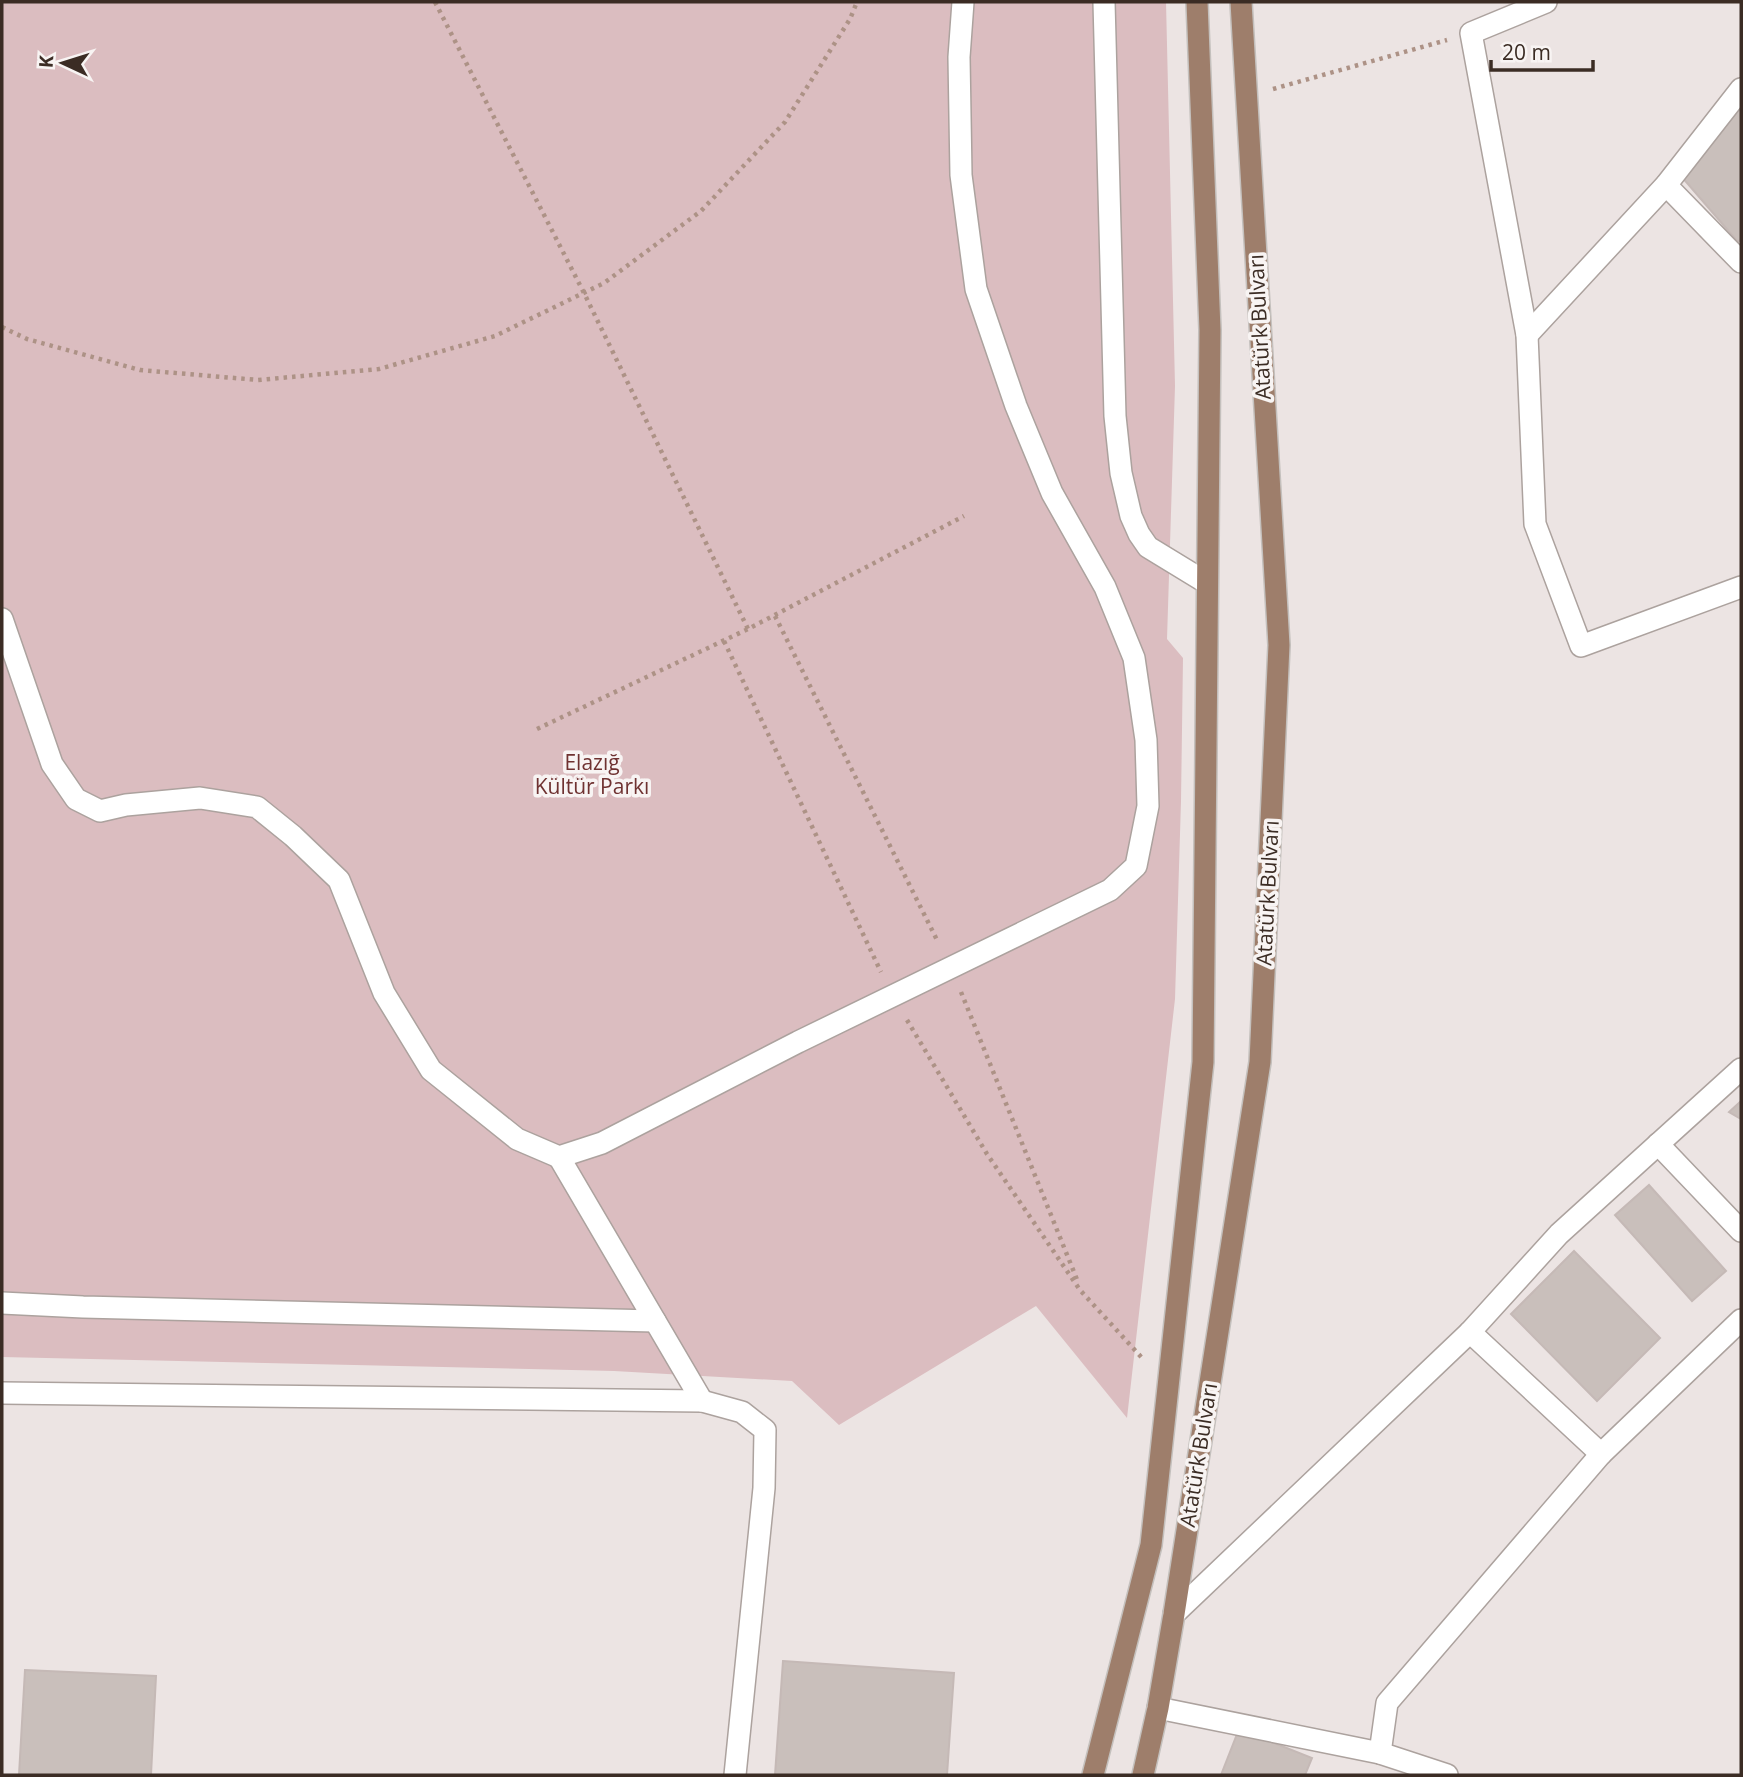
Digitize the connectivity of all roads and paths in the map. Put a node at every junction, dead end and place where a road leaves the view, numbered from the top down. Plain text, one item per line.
1 (435, 2) edge
2 (857, 2) edge
3 (963, 2) edge
4 (1104, 2) edge
5 (1196, 2) edge
6 (1241, 2) edge
7 (1546, 2) edge
8 (1471, 33) junction
9 (1741, 89) edge
10 (1246, 97) junction
11 (1666, 184) junction
12 (1741, 262) edge
13 (584, 293) junction
14 (2, 327) edge
15 (1527, 335) junction
16 (964, 516) dead end
17 (1207, 583) junction
18 (1741, 587) edge
19 (2, 619) edge
20 (748, 629) junction
21 (537, 729) dead end
22 (1741, 1069) edge
23 (1658, 1144) junction
24 (559, 1157) junction
25 (1741, 1231) edge
26 (1080, 1290) dead end
27 (2, 1303) edge
28 (1741, 1320) edge
29 (655, 1321) junction
30 (1470, 1332) junction
31 (1168, 1387) junction
32 (2, 1393) edge
33 (702, 1401) junction
34 (1601, 1454) junction
35 (1174, 1614) junction
36 (1157, 1708) junction
37 (1380, 1753) junction
38 (735, 1775) edge
39 (1093, 1775) edge
40 (1143, 1775) edge
41 (1447, 1775) edge

1 - 13 path
2 - 13 path
3 - 24 street
4 - 17 street
5 - 17 main road, Atatürk Bulvarı
6 - 10 main road, Atatürk Bulvarı
7 - 8 street
8 - 10 path
8 - 15 street
9 - 11 street
10 - 35 main road, Atatürk Bulvarı
11 - 12 street
11 - 15 street
13 - 14 path
13 - 20 path
15 - 18 street
16 - 20 path
17 - 31 main road, Atatürk Bulvarı
19 - 24 street
20 - 21 path
22 - 23 street
23 - 25 street
23 - 30 street
24 - 29 street
26 - 31 path
27 - 29 street
28 - 34 street
29 - 33 street
30 - 34 street
30 - 35 street
31 - 39 main road, Atatürk Bulvarı
32 - 33 street
33 - 38 street
34 - 37 street
35 - 36 main road, Atatürk Bulvarı
36 - 37 street
36 - 40 main road, Atatürk Bulvarı
37 - 41 street

